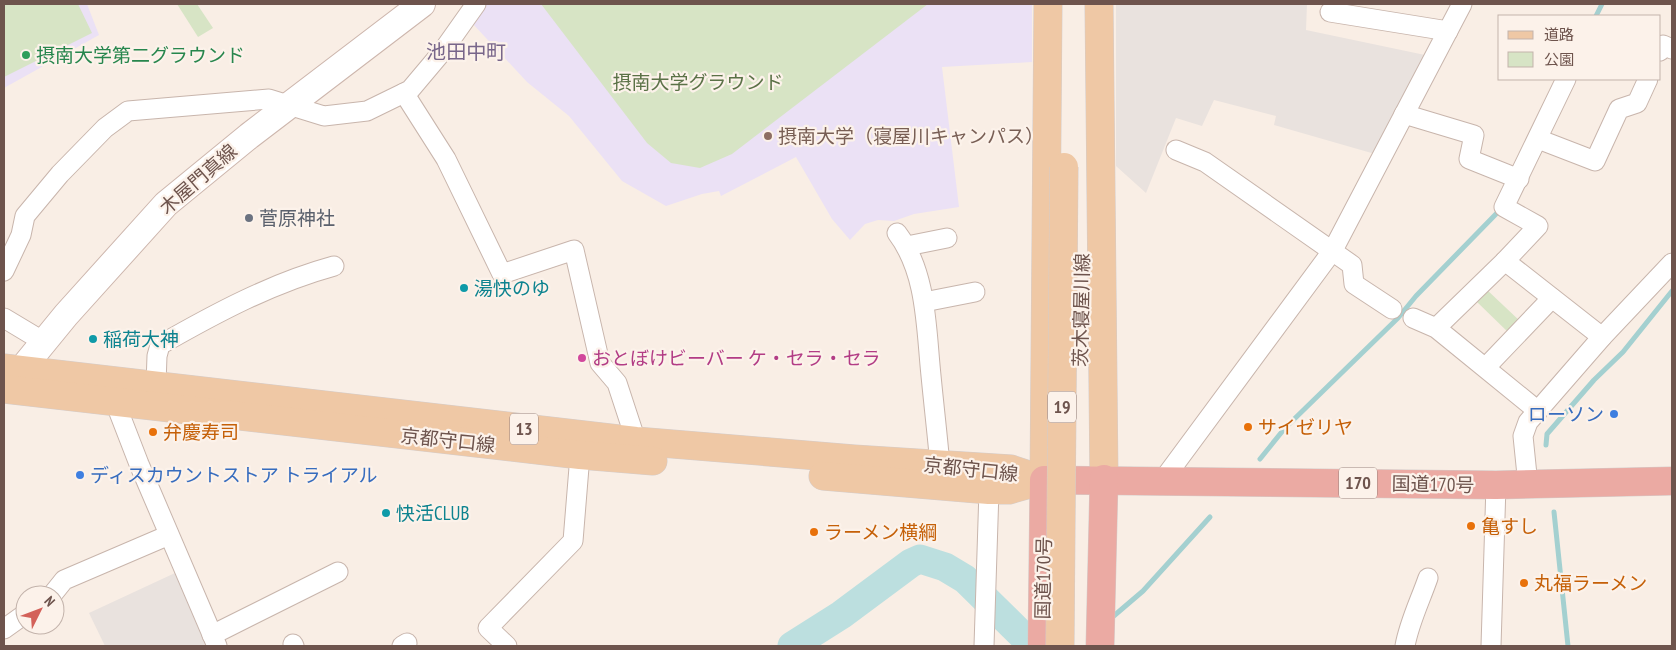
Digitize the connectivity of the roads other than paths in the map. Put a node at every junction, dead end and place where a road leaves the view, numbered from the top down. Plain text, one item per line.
1 (422, 4) edge
2 (476, 4) edge
3 (1048, 4) edge
4 (1065, 4) edge
5 (1084, 4) edge
6 (1099, 4) edge
7 (1462, 4) edge
8 (1330, 12) dead end
9 (1448, 31) junction
10 (1661, 49) edge
11 (1672, 49) edge
12 (1566, 80) edge
13 (1648, 80) edge
14 (406, 96) junction
15 (292, 105) junction
16 (1404, 114) junction
17 (1538, 139) junction
18 (1176, 150) dead end
19 (1073, 168) junction
20 (1519, 179) junction
21 (947, 238) dead end
22 (1333, 250) junction
23 (1505, 261) junction
24 (1672, 263) edge
25 (334, 266) dead end
26 (4, 271) edge
27 (975, 292) dead end
28 (1552, 298) junction
29 (924, 302) junction
30 (1392, 309) dead end
31 (4, 318) edge
32 (1413, 318) dead end
33 (1436, 328) junction
34 (1602, 337) junction
35 (44, 342) junction
36 (1486, 367) junction
37 (8, 378) edge
38 (156, 384) junction
39 (115, 402) junction
40 (1538, 411) junction
41 (636, 441) junction
42 (580, 455) junction
43 (940, 465) junction
44 (1104, 479) junction
45 (1044, 480) junction
46 (1162, 480) junction
47 (1672, 481) edge
48 (1496, 485) junction
49 (1528, 485) junction
50 (990, 490) junction
51 (169, 534) junction
52 (338, 572) dead end
53 (1428, 578) dead end
54 (60, 585) edge
55 (15, 621) edge
56 (4, 629) edge
57 (215, 640) edge
58 (507, 646) edge
59 (984, 646) edge
60 (1042, 646) edge
61 (1060, 646) edge
62 (1078, 646) edge
63 (1100, 646) edge
64 (1405, 646) edge
65 (1491, 646) edge

1 - 15 main road, 木屋門真線
2 - 14 street
3 - 45 main road, 19
4 - 19 main road, 茨木寝屋川線 / 19
5 - 19 main road, 茨木寝屋川線 / 19
6 - 44 main road, 19
7 - 9 street
8 - 9 street
9 - 16 street
10 - 11 street
12 - 17 street
13 - 17 street
14 - 15 street
14 - 41 street
15 - 26 street
15 - 35 main road, 木屋門真線
16 - 20 street
16 - 22 street
17 - 20 street
18 - 22 street
19 - 61 main road, 茨木寝屋川線 / 19, bridge
19 - 62 main road, 茨木寝屋川線 / 19
20 - 23 street
21 - 29 street
22 - 30 street
22 - 46 street
23 - 28 street
23 - 33 street
24 - 34 street
25 - 38 street
27 - 29 street
28 - 34 street
28 - 36 street
29 - 43 street
31 - 35 street
32 - 33 street
33 - 36 street
34 - 40 street
35 - 37 main road, 木屋門真線
36 - 40 street
37 - 38 main road, 京都守口線 / 13
37 - 39 main road, 京都守口線 / 13
38 - 41 main road, 京都守口線 / 13
39 - 42 main road, 京都守口線 / 13
39 - 51 street
40 - 49 street
41 - 43 main road, 京都守口線 / 13
42 - 50 main road, 京都守口線 / 13
42 - 58 street
43 - 45 main road, 京都守口線 / 13
44 - 45 highway, 国道170号 / 170
44 - 46 highway, 国道170号 / 170
44 - 63 highway
45 - 50 main road, 京都守口線 / 13
45 - 60 highway, 国道170号
46 - 48 highway, 国道170号 / 170
47 - 49 highway, 国道170号 / 170
48 - 49 highway, 国道170号 / 170
48 - 65 street
50 - 59 street
51 - 54 street
51 - 57 street
52 - 57 street
53 - 64 street
55 - 56 street

